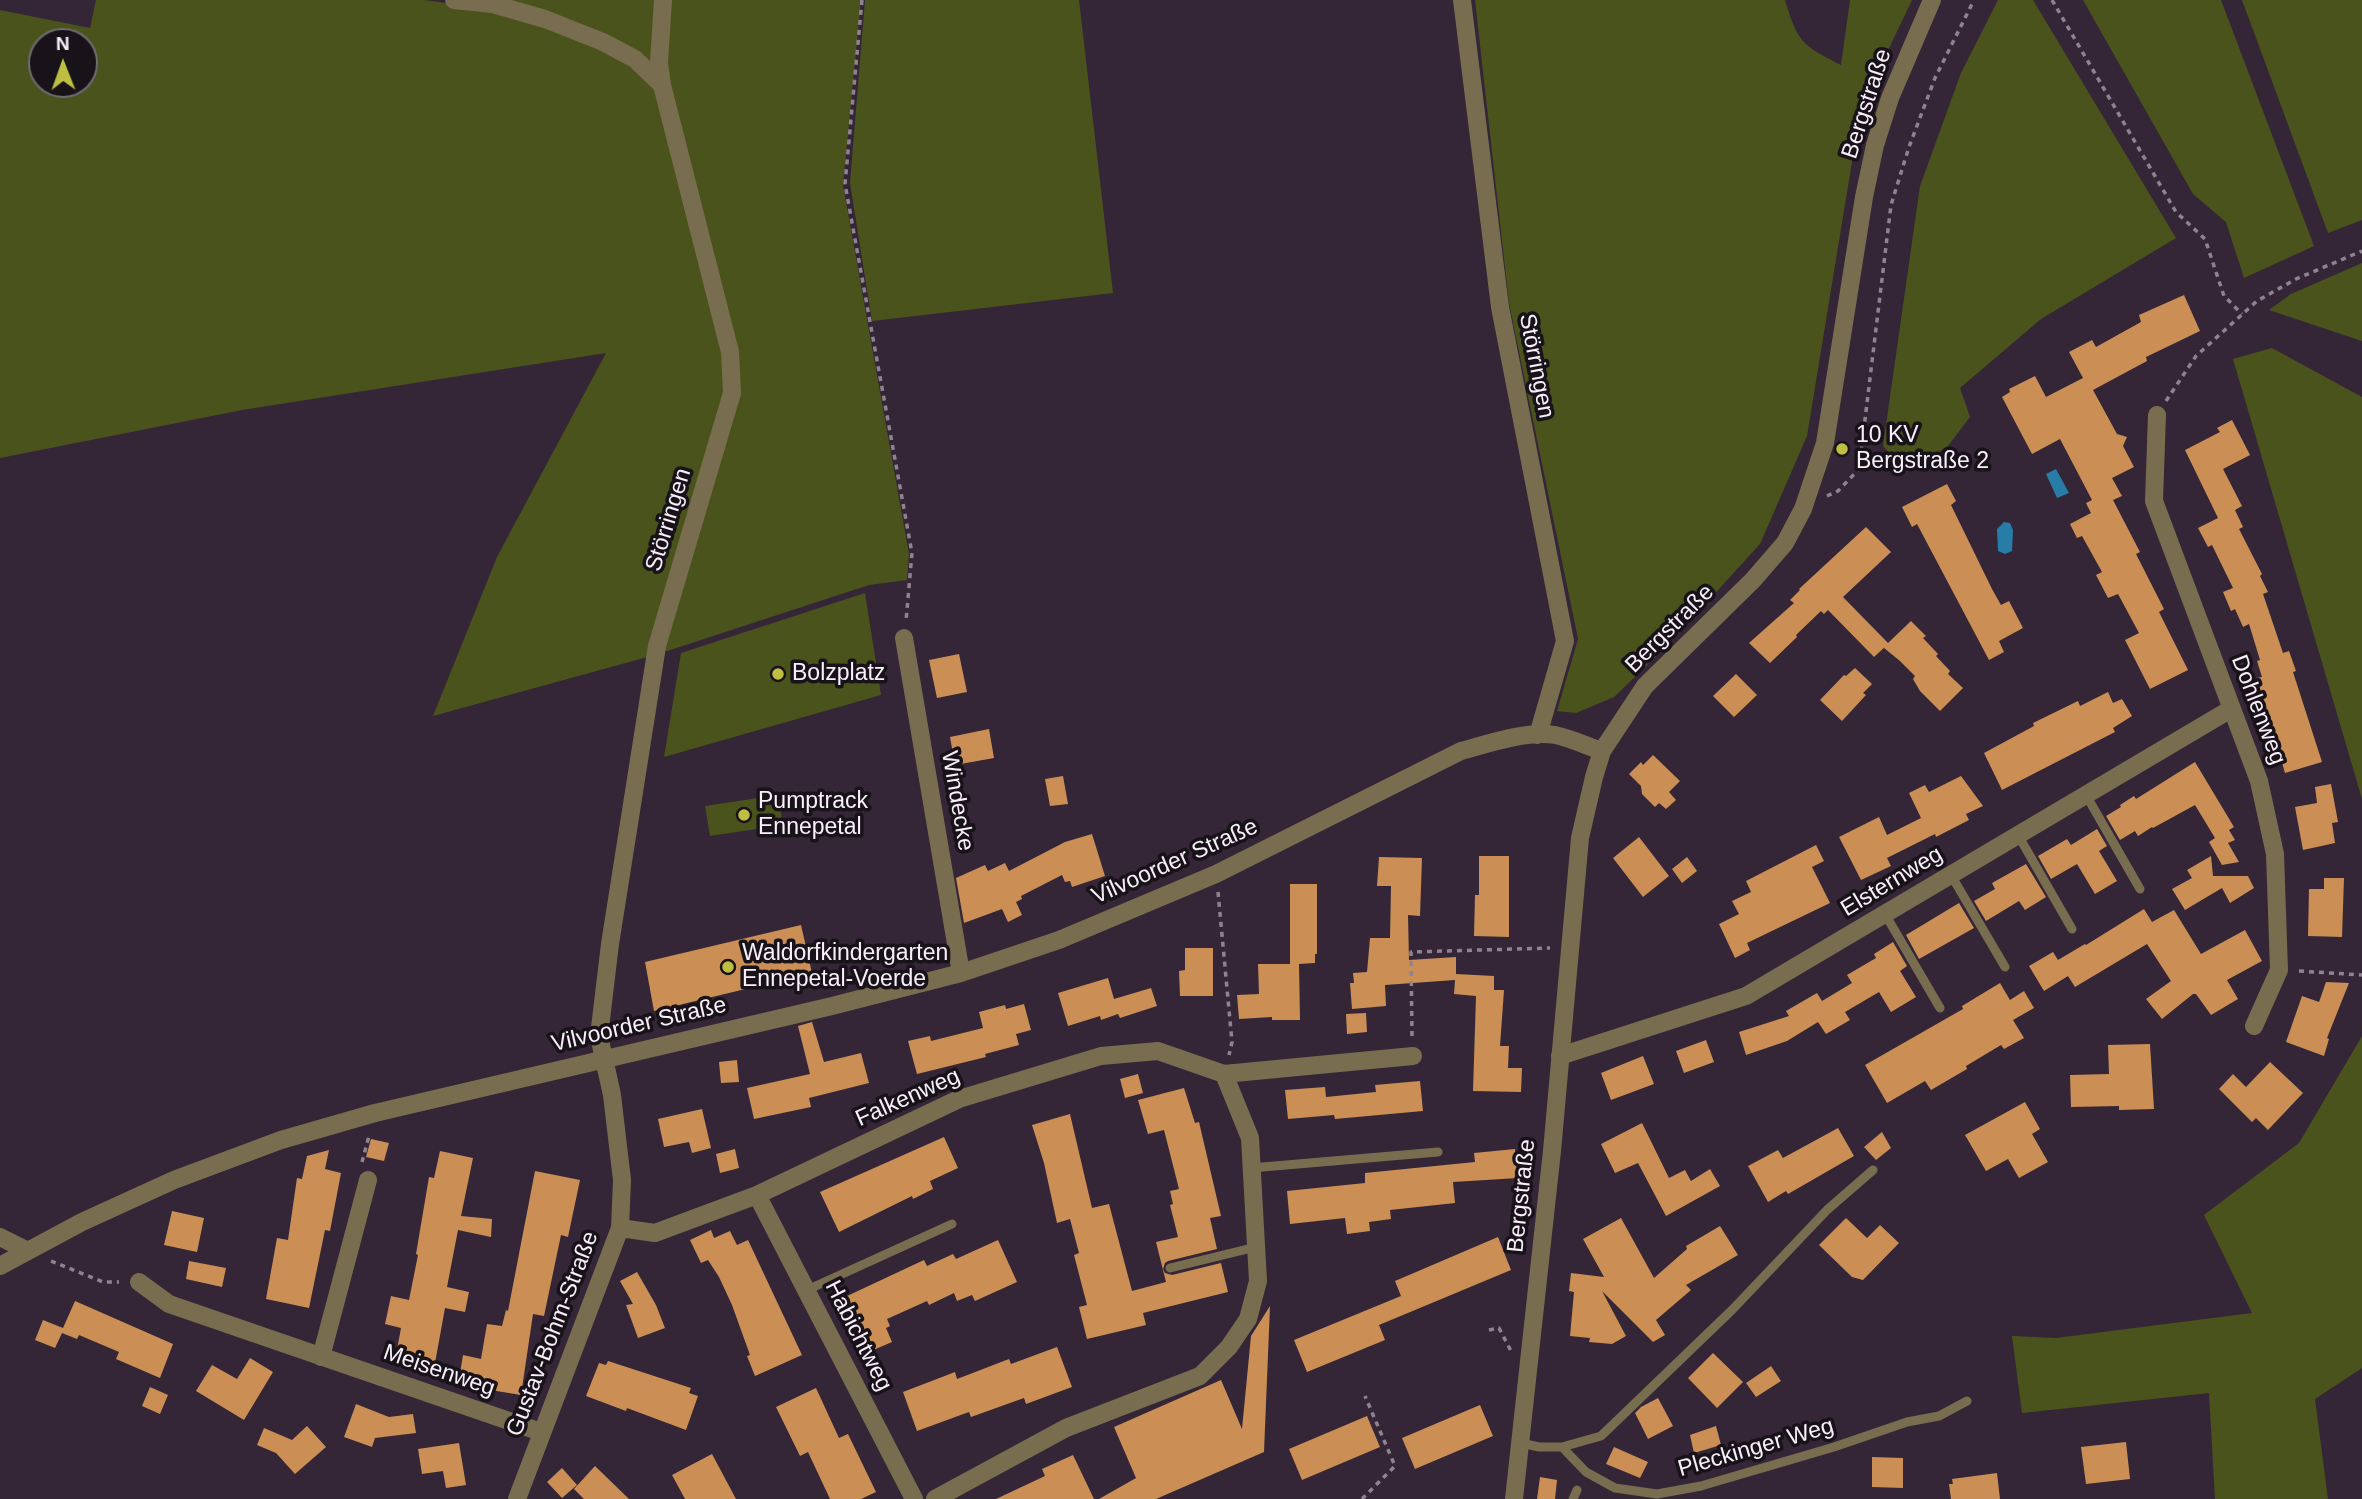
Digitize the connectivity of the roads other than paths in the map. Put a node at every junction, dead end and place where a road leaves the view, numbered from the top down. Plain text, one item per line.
1 (454, 0) edge
2 (663, 0) edge
3 (1462, 0) edge
4 (1932, 0) edge
5 (662, 85) junction
6 (2157, 415) road end
7 (904, 638) road end
8 (2231, 709) junction
9 (1538, 735) junction
10 (1602, 751) junction
11 (2086, 795) junction
12 (2018, 835) junction
13 (1951, 875) junction
14 (2140, 889) dead end
15 (1885, 914) junction
16 (2072, 929) dead end
17 (2005, 967) dead end
18 (961, 973) junction
19 (1940, 1007) dead end
20 (2254, 1026) dead end
21 (1413, 1056) road end
22 (1560, 1056) junction
23 (603, 1059) junction
24 (1224, 1074) junction
25 (1438, 1152) dead end
26 (1251, 1168) junction
27 (1873, 1170) dead end
28 (369, 1180) road end
29 (757, 1195) junction
30 (953, 1224) dead end
31 (620, 1228) junction
32 (0, 1237) edge
33 (1256, 1247) junction
34 (26, 1250) junction
35 (0, 1266) edge
36 (1170, 1268) dead end
37 (139, 1282) road end
38 (807, 1290) junction
39 (321, 1357) junction
40 (1967, 1401) dead end
41 (541, 1432) junction
42 (1521, 1443) junction
43 (1562, 1447) junction
44 (517, 1499) edge
45 (914, 1499) edge
46 (934, 1499) edge
47 (1514, 1499) edge

1 - 5 street
2 - 5 street, Störringen
3 - 9 street, Störringen
4 - 10 street, Bergstraße
5 - 23 street, Störringen
6 - 8 street, Dohlenweg
7 - 18 street, Windecke
8 - 11 street, Elsternweg
8 - 20 street, Dohlenweg
9 - 10 street, Vilvoorder Straße
9 - 18 street, Vilvoorder Straße
10 - 22 street, Bergstraße
11 - 12 street, Elsternweg
11 - 14 lane
12 - 13 street, Elsternweg
12 - 16 lane
13 - 15 street, Elsternweg
13 - 17 lane
15 - 19 lane
15 - 22 street, Elsternweg
18 - 23 street, Vilvoorder Straße
21 - 24 street, Falkenweg
22 - 42 street, Bergstraße
23 - 31 street, Gustav-Bohm-Straße
23 - 34 street, Vilvoorder Straße
24 - 26 street
24 - 29 street, Falkenweg
25 - 26 lane
26 - 33 street
27 - 43 lane
28 - 39 street
29 - 31 street, Falkenweg
29 - 38 street, Habichtweg
30 - 38 lane
31 - 41 street, Gustav-Bohm-Straße
32 - 34 street
33 - 36 lane
33 - 46 street
34 - 35 street, Vilvoorder Straße
37 - 39 street, Meisenweg
38 - 45 street, Habichtweg
39 - 41 street, Meisenweg
40 - 43 lane, Pleckinger Weg
41 - 44 street, Gustav-Bohm-Straße
42 - 43 lane
42 - 47 street, Bergstraße

